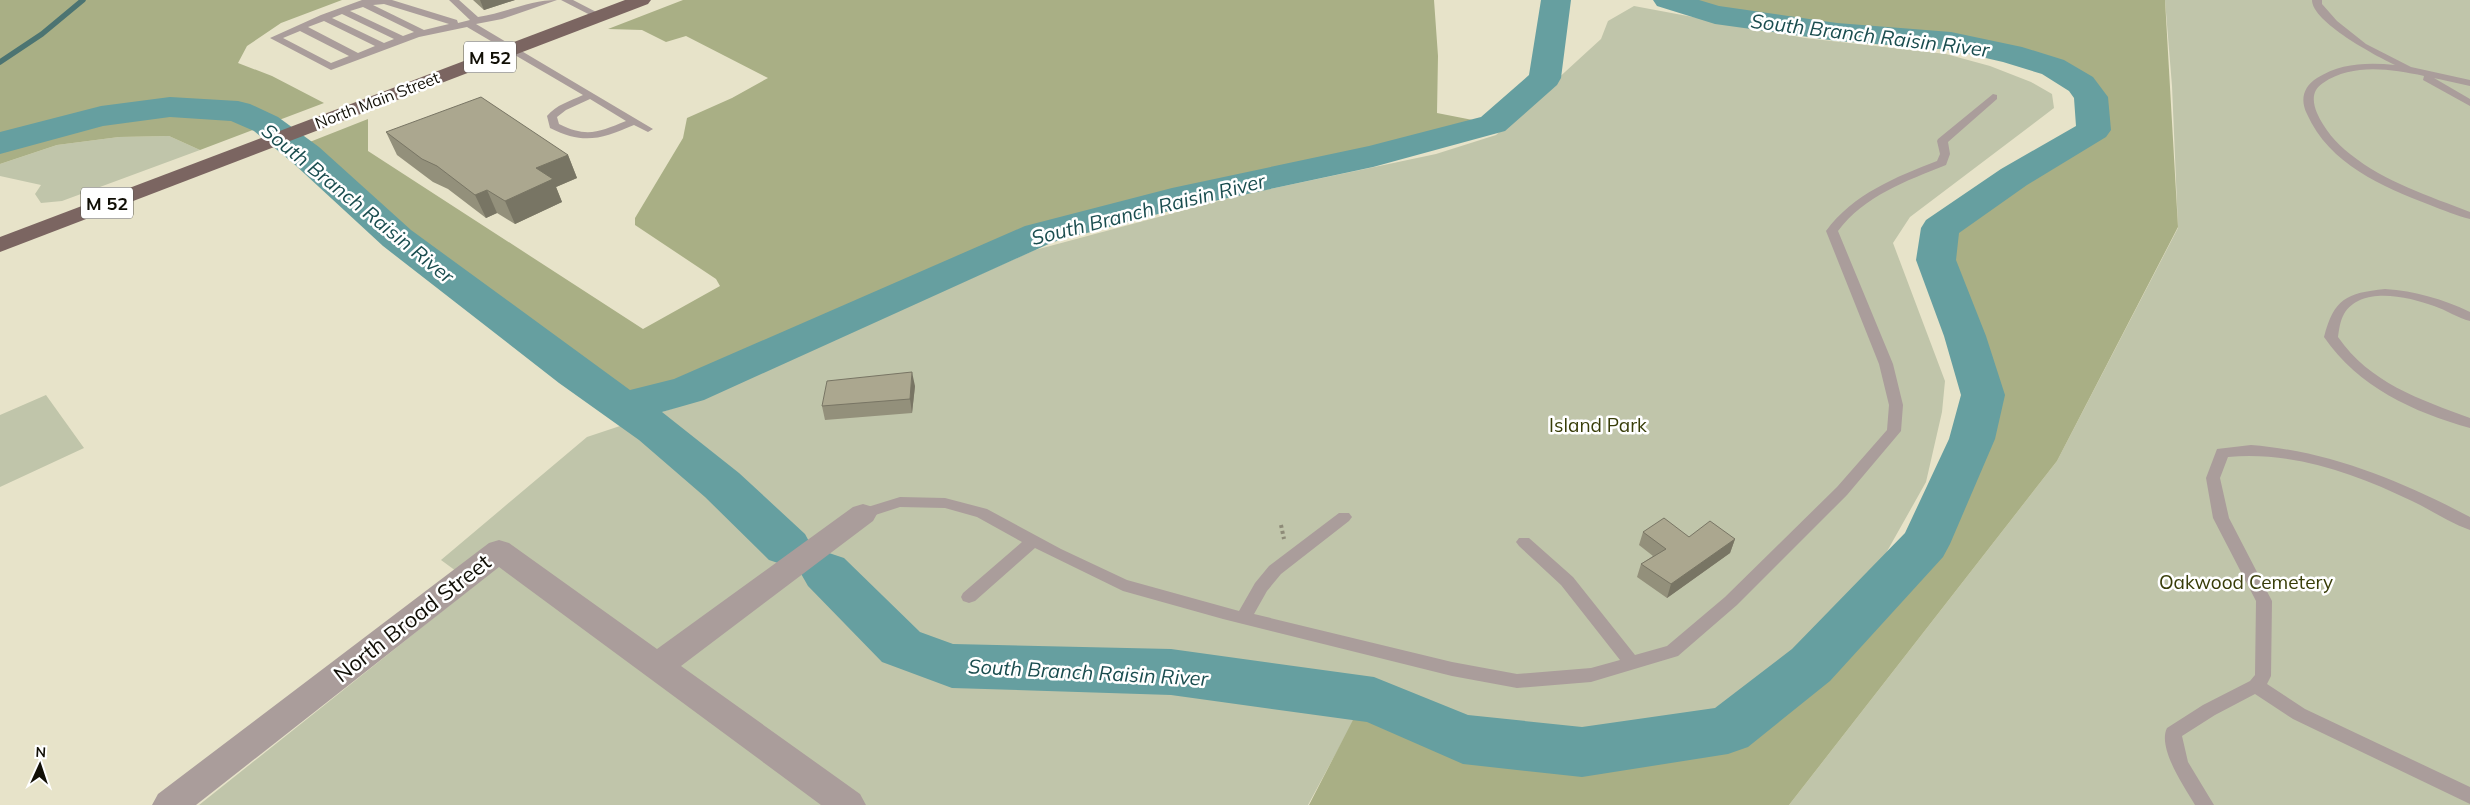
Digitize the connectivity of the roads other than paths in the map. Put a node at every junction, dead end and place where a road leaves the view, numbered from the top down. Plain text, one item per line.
1 (454, 0) edge
2 (552, 0) edge
3 (566, 0) edge
4 (642, 0) edge
5 (2317, 0) edge
6 (362, 3) junction
7 (341, 10) junction
8 (599, 16) junction
9 (324, 17) junction
10 (473, 22) junction
11 (300, 28) junction
12 (423, 33) junction
13 (404, 40) junction
14 (2363, 46) junction
15 (384, 47) junction
16 (511, 50) junction
17 (358, 57) junction
18 (2342, 68) junction
19 (2414, 71) junction
20 (2470, 83) edge
21 (589, 96) junction
22 (1993, 97) dead end
23 (2470, 103) edge
24 (634, 121) junction
25 (648, 129) dead end
26 (2470, 216) edge
27 (0, 245) edge
28 (2470, 317) edge
29 (2470, 423) edge
30 (863, 514) joint
31 (1344, 517) dead end
32 (2470, 524) edge
33 (1033, 541) junction
34 (1524, 542) dead end
35 (969, 597) dead end
36 (1243, 618) junction
37 (1632, 663) junction
38 (657, 666) junction
39 (2256, 686) junction
40 (2470, 796) edge
41 (170, 805) edge
42 (848, 805) edge
43 (2205, 805) edge

1 - 10 lane
2 - 10 lane
3 - 8 lane
4 - 8 main road, North Main Street / M 52
5 - 14 lane
6 - 7 lane
6 - 10 lane
6 - 12 lane
7 - 9 lane
7 - 13 lane
8 - 16 main road, North Main Street / M 52
9 - 11 lane
9 - 15 lane
10 - 12 lane
10 - 16 lane
11 - 17 lane
11 - 17 lane
12 - 13 lane
13 - 15 lane
14 - 18 lane
14 - 19 lane
15 - 17 lane
16 - 21 lane
16 - 27 main road, North Main Street / M 52
18 - 19 lane
18 - 26 lane
19 - 20 lane
19 - 23 lane
21 - 24 lane
21 - 24 lane
22 - 37 lane
24 - 25 lane
28 - 29 lane
30 - 33 lane
30 - 38 street
31 - 36 lane
32 - 39 lane
33 - 35 lane
33 - 36 lane
34 - 37 lane
36 - 37 lane
38 - 41 street, North Broad Street
38 - 42 street, North Broad Street
39 - 40 lane
39 - 43 lane

